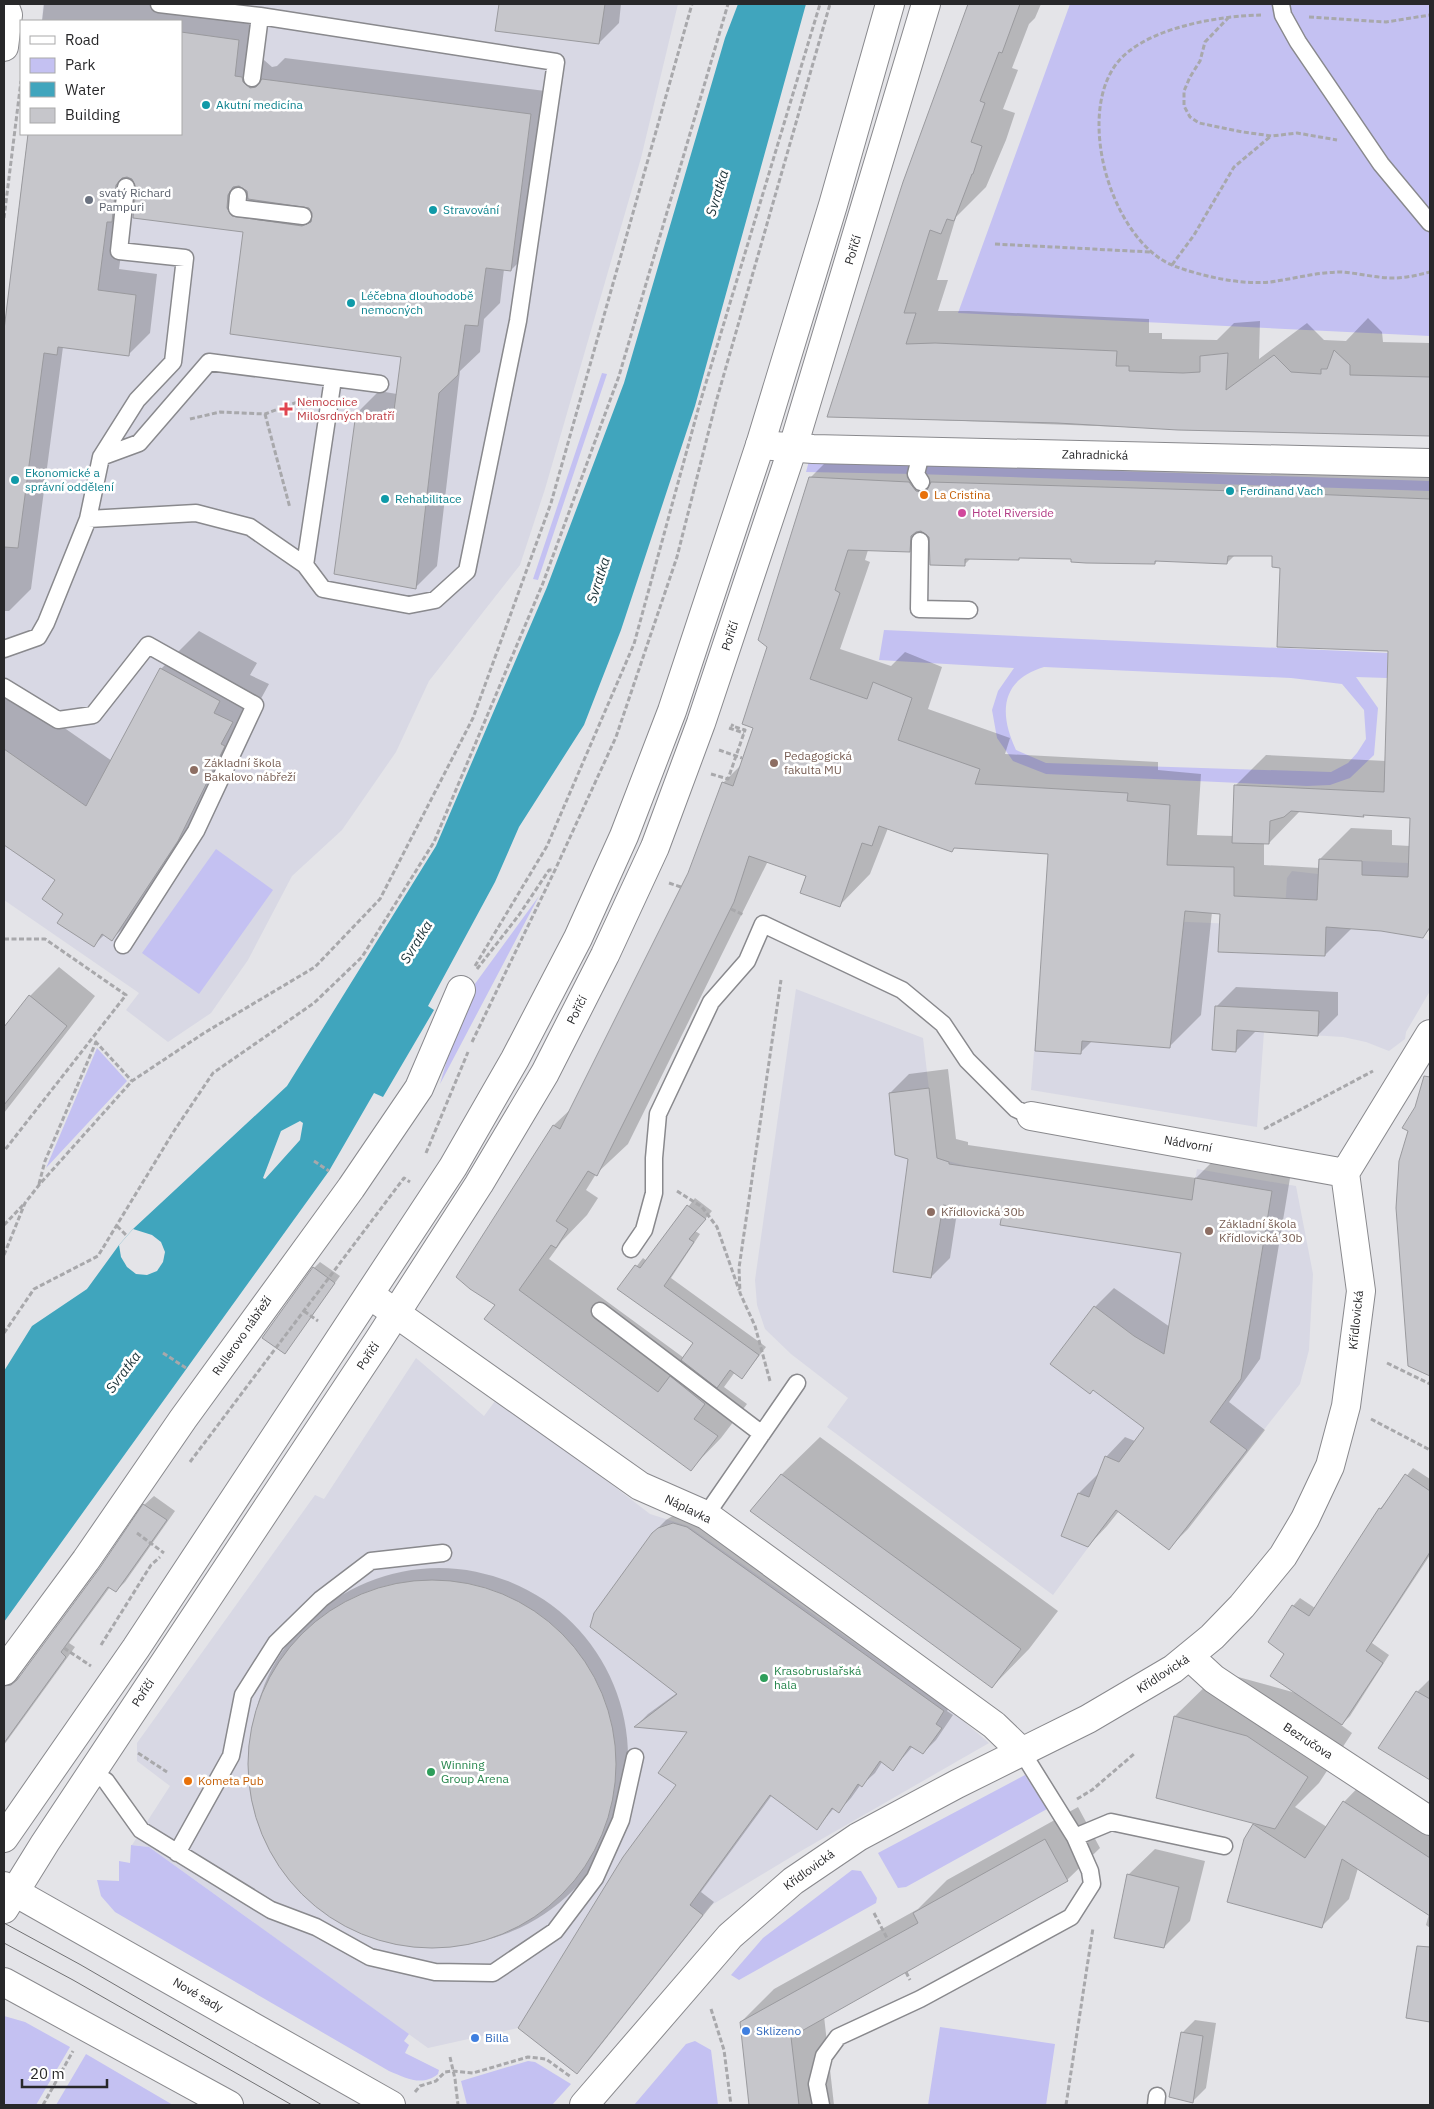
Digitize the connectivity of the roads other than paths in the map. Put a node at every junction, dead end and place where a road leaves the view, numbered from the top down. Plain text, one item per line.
1 (4, 4) edge
2 (159, 4) edge
3 (890, 4) edge
4 (926, 4) edge
5 (1282, 9) edge
6 (260, 16) junction
7 (4, 47) edge
8 (252, 78) dead end
9 (126, 187) dead end
10 (238, 196) dead end
11 (303, 216) dead end
12 (1430, 223) edge
13 (332, 384) junction
14 (380, 384) dead end
15 (760, 445) junction
16 (793, 447) junction
17 (922, 450) junction
18 (101, 458) junction
19 (1430, 463) edge
20 (922, 482) dead end
21 (88, 519) junction
22 (920, 541) dead end
23 (305, 565) junction
24 (969, 610) dead end
25 (4, 649) edge
26 (4, 687) edge
27 (123, 945) dead end
28 (461, 990) road end
29 (1430, 1034) edge
30 (1031, 1116) joint
31 (1344, 1173) junction
32 (632, 1249) dead end
33 (370, 1295) junction
34 (600, 1311) dead end
35 (395, 1314) junction
36 (797, 1383) dead end
37 (762, 1434) junction
38 (706, 1515) junction
39 (443, 1553) dead end
40 (1190, 1657) junction
41 (4, 1672) edge
42 (1022, 1752) junction
43 (635, 1757) dead end
44 (91, 1772) junction
45 (1430, 1821) edge
46 (1075, 1837) junction
47 (4, 1838) edge
48 (1224, 1846) dead end
49 (177, 1852) junction
50 (7, 1895) edge
51 (4, 1982) edge
52 (230, 2105) edge
53 (392, 2105) edge
54 (584, 2105) edge
55 (821, 2105) edge

1 - 7 main road
2 - 6 lane
3 - 15 main road
4 - 16 main road, Poříčí
5 - 12 lane
6 - 8 lane
6 - 23 lane
9 - 18 lane
10 - 11 lane
13 - 14 lane
13 - 18 lane
13 - 23 lane
15 - 16 main road, Zahradnická
15 - 33 main road
16 - 17 main road, Zahradnická
16 - 35 main road, Poříčí
17 - 19 main road, Zahradnická
17 - 20 lane
18 - 21 lane
21 - 23 lane
21 - 25 lane
22 - 24 lane
26 - 27 lane
28 - 41 main road, Rullerovo nábřeží
29 - 31 main road
30 - 31 main road, Nádvorní
30 - 32 lane
31 - 40 main road, Křídlovická
33 - 35 main road, Náplavka
33 - 47 main road
34 - 37 lane
35 - 38 main road, Náplavka
35 - 44 main road, Poříčí
36 - 37 lane
37 - 38 lane
38 - 42 main road, Náplavka
39 - 49 lane
40 - 42 main road, Křídlovická
40 - 45 main road, Bezručova
42 - 46 lane
42 - 54 main road, Křídlovická
43 - 49 lane
44 - 49 lane
44 - 50 main road, Poříčí
46 - 48 lane
46 - 55 lane
50 - 53 main road, Nové sady
51 - 52 main road

